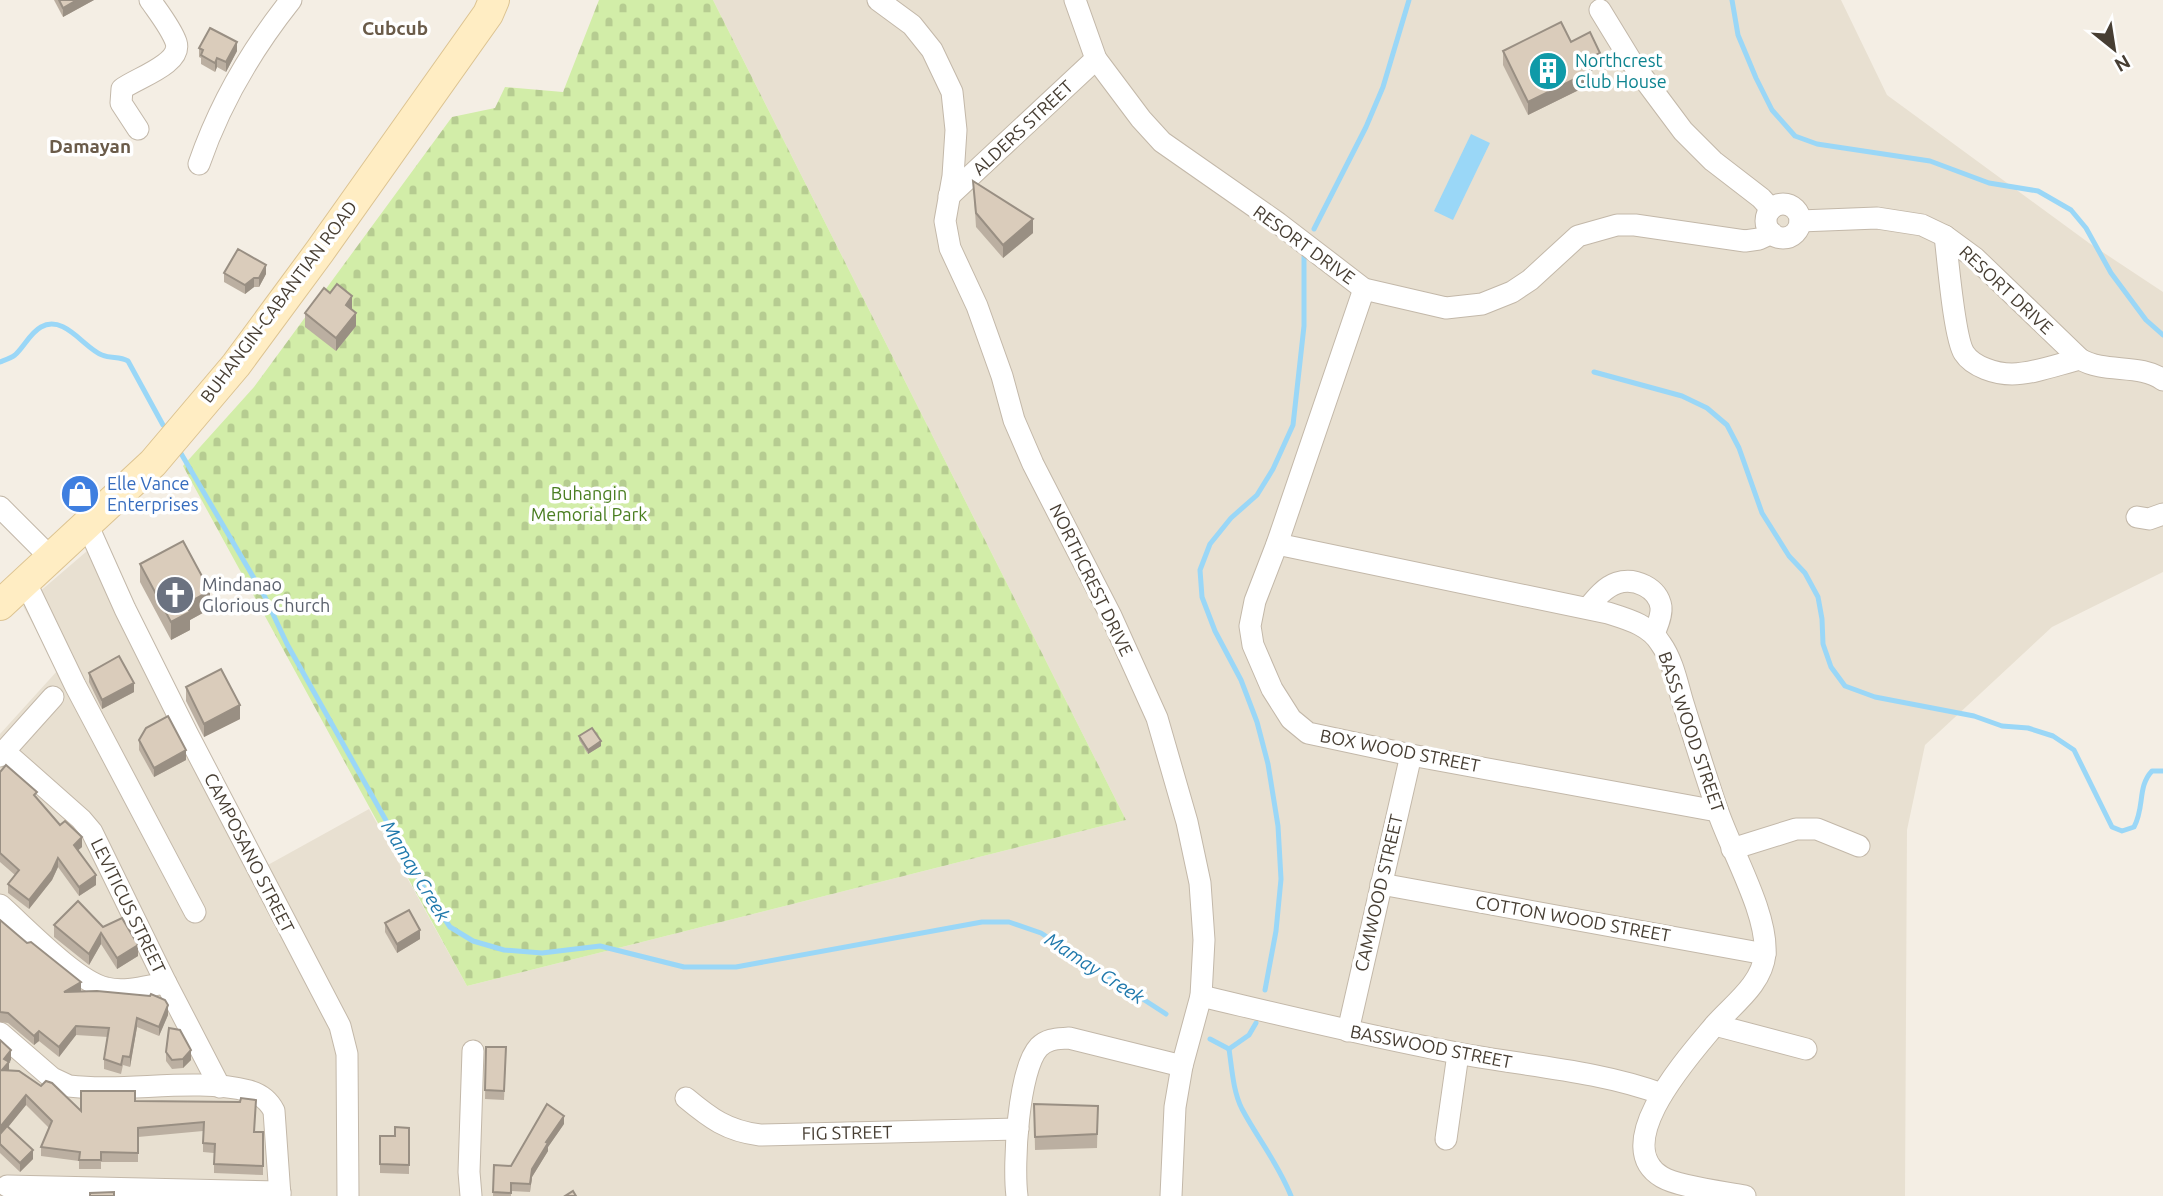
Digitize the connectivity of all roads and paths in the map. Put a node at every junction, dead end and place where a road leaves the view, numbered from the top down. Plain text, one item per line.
1 (150, 0) edge
2 (291, 0) edge
3 (494, 0) edge
4 (878, 0) edge
5 (1076, 0) edge
6 (1600, 10) dead end
7 (1096, 59) junction
8 (138, 129) dead end
9 (199, 164) dead end
10 (949, 197) junction
11 (1771, 209) junction
12 (1800, 221) junction
13 (1772, 233) junction
14 (1945, 236) junction
15 (1364, 289) junction
16 (2080, 359) junction
17 (2163, 380) edge
18 (0, 507) edge
19 (2163, 514) edge
20 (2137, 517) dead end
21 (87, 524) junction
22 (1277, 544) junction
23 (50, 557) junction
24 (25, 581) junction
25 (0, 605) edge
26 (1588, 608) junction
27 (1654, 634) junction
28 (53, 696) dead end
29 (2, 754) edge
30 (1411, 755) junction
31 (1717, 811) junction
32 (1859, 846) dead end
33 (1731, 849) junction
34 (1381, 884) junction
35 (0, 905) edge
36 (195, 912) dead end
37 (1765, 954) junction
38 (166, 983) junction
39 (1201, 996) junction
40 (1715, 1025) junction
41 (1348, 1031) junction
42 (0, 1033) edge
43 (1806, 1049) dead end
44 (473, 1051) dead end
45 (1458, 1054) junction
46 (1182, 1066) junction
47 (220, 1087) junction
48 (1662, 1094) junction
49 (686, 1098) dead end
50 (1018, 1129) junction
51 (1446, 1139) dead end
52 (5, 1187) edge
53 (280, 1194) edge
54 (348, 1196) edge
55 (471, 1196) edge
56 (1017, 1196) edge
57 (1171, 1196) edge
58 (1745, 1196) edge

1 - 8 street
2 - 9 street
3 - 21 main road, BUHANGIN-CABANTIAN ROAD
4 - 10 street, NORTHCREST DRIVE
5 - 7 street, RESORT DRIVE
6 - 11 street
7 - 10 street, ALDERS STREET
7 - 15 street, RESORT DRIVE
10 - 39 street, NORTHCREST DRIVE
11 - 12 street
11 - 13 street
12 - 13 street
12 - 14 street, RESORT DRIVE
13 - 15 street, RESORT DRIVE
14 - 16 street, RESORT DRIVE
14 - 16 street
15 - 22 street, BOX WOOD STREET
16 - 17 street, RESORT DRIVE
18 - 23 street
19 - 20 street
21 - 23 main road, BUHANGIN-CABANTIAN ROAD
21 - 54 street, CAMPOSANO STREET
22 - 26 street, BASS WOOD STREET
22 - 30 street, BOX WOOD STREET
23 - 24 main road, BUHANGIN-CABANTIAN ROAD
24 - 25 main road, BUHANGIN-CABANTIAN ROAD
24 - 36 street
26 - 27 street, BASS WOOD STREET
26 - 27 street
27 - 31 street, BASS WOOD STREET
28 - 29 street
29 - 38 street, LEVITICUS STREET
30 - 31 street, BOX WOOD STREET
30 - 34 street, CAMWOOD STREET
31 - 33 street, BASS WOOD STREET
32 - 33 street
33 - 37 street, BASS WOOD STREET
34 - 37 street, COTTON WOOD STREET
34 - 41 street, CAMWOOD STREET
35 - 38 street
37 - 40 street
38 - 47 street, LEVITICUS STREET
39 - 41 street, BASSWOOD STREET
39 - 46 street, NORTHCREST DRIVE
40 - 43 street
40 - 48 street
41 - 45 street, BASSWOOD STREET
42 - 47 street
44 - 55 street
45 - 48 street, BASSWOOD STREET
45 - 51 street
46 - 50 street
46 - 57 street, NORTHCREST DRIVE
47 - 53 street
48 - 58 street
49 - 50 street, FIG STREET
50 - 56 street
52 - 53 street

